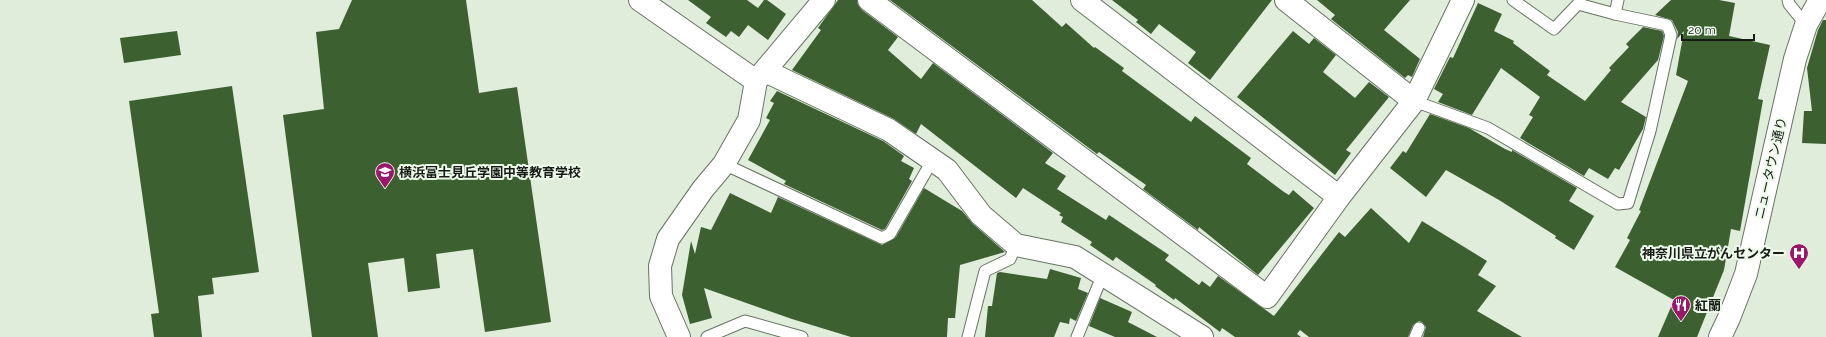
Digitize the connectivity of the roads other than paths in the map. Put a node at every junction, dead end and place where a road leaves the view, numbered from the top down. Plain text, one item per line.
1 (640, 0) edge
2 (824, 0) edge
3 (869, 0) edge
4 (1082, 0) edge
5 (1286, 0) edge
6 (1463, 0) edge
7 (1513, 0) edge
8 (1618, 0) edge
9 (1788, 0) edge
10 (1820, 0) edge
11 (1614, 14) junction
12 (1806, 25) junction
13 (761, 76) junction
14 (1414, 101) junction
15 (932, 161) junction
16 (724, 164) junction
17 (1339, 197) junction
18 (1016, 245) junction
19 (1103, 274) junction
20 (679, 337) edge
21 (707, 337) edge
22 (802, 337) edge
23 (968, 337) edge
24 (1077, 337) edge
25 (1202, 337) edge
26 (1720, 337) edge

1 - 13 street
2 - 13 street
3 - 17 street
4 - 17 street
5 - 14 street
6 - 14 street
7 - 11 lane
8 - 11 lane
9 - 12 lane
10 - 12 street, ニュータウン通り
11 - 14 lane
12 - 26 street, ニュータウン通り
13 - 15 street
13 - 16 street
14 - 17 street
15 - 16 lane
15 - 18 street
16 - 20 street
18 - 19 street
18 - 23 lane
19 - 24 lane
19 - 25 street
21 - 22 lane

